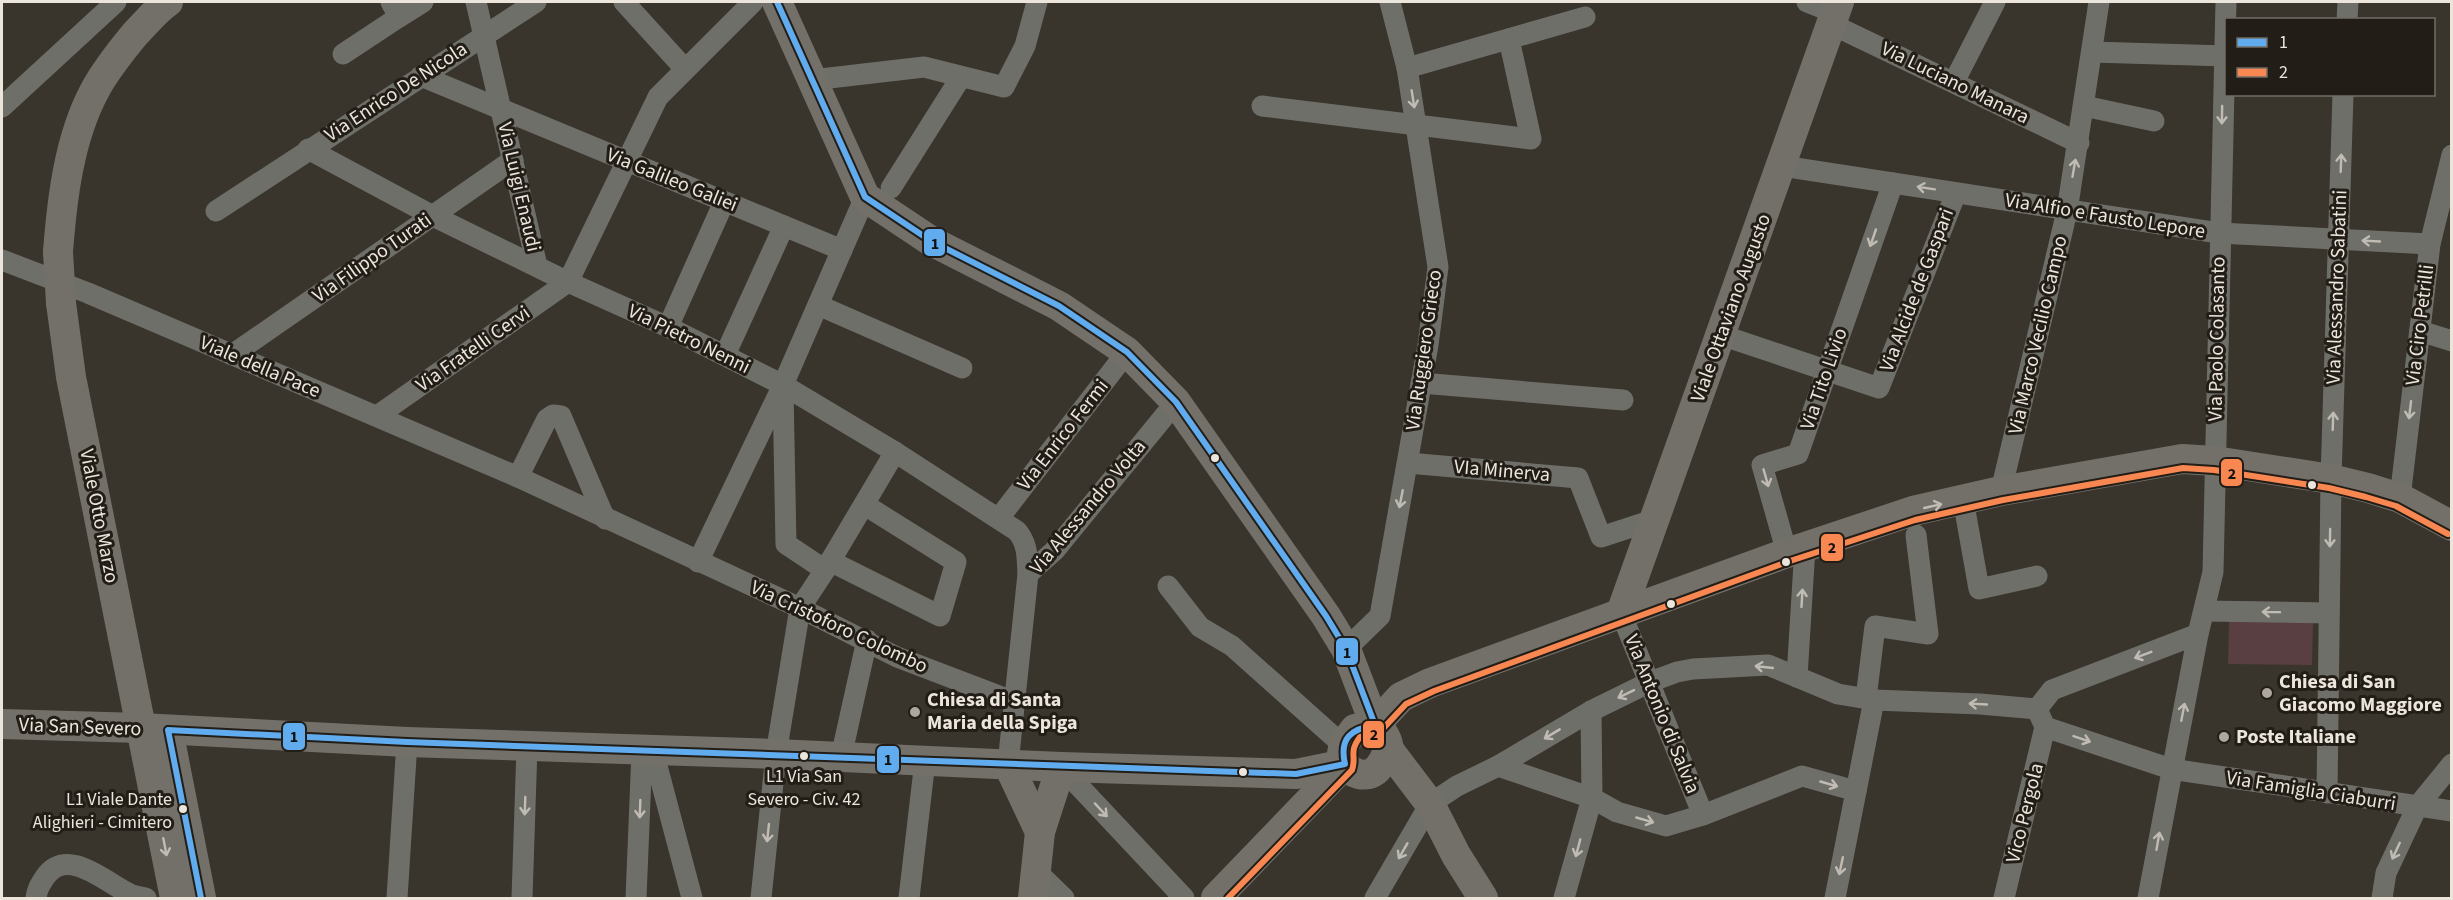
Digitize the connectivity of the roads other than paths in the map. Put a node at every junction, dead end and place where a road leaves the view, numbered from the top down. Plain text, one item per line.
1 (116, 2) edge
2 (168, 2) edge
3 (423, 2) edge
4 (476, 2) edge
5 (536, 2) edge
6 (624, 2) edge
7 (753, 2) edge
8 (777, 2) edge
9 (1390, 2) edge
10 (1807, 2) edge
11 (1995, 2) edge
12 (2099, 2) edge
13 (2226, 2) edge
14 (2348, 2) edge
15 (1036, 6) edge
16 (395, 9) edge
17 (1835, 13) edge
18 (1585, 17) dead end
19 (2226, 18) edge
20 (2347, 18) edge
21 (485, 35) junction
22 (1509, 39) junction
23 (2092, 52) junction
24 (343, 54) dead end
25 (2225, 56) edge
26 (1407, 68) junction
27 (685, 69) junction
28 (421, 76) junction
29 (961, 77) junction
30 (812, 80) junction
31 (1954, 82) junction
32 (2343, 96) edge
33 (1262, 106) dead end
34 (2084, 106) junction
35 (2, 107) edge
36 (502, 110) junction
37 (2154, 121) dead end
38 (1417, 126) junction
39 (2079, 143) junction
40 (308, 149) junction
41 (2451, 157) edge
42 (513, 160) junction
43 (626, 161) junction
44 (1782, 166) junction
45 (1893, 183) junction
46 (878, 193) junction
47 (1956, 193) junction
48 (724, 202) junction
49 (216, 211) dead end
50 (2067, 211) junction
51 (433, 216) junction
52 (784, 226) junction
53 (2219, 233) junction
54 (2338, 240) junction
55 (2430, 244) junction
56 (842, 250) junction
57 (2, 260) edge
58 (537, 266) junction
59 (568, 282) junction
60 (818, 305) junction
61 (668, 327) junction
62 (2420, 331) junction
63 (1721, 335) junction
64 (2451, 341) edge
65 (1127, 352) junction
66 (232, 355) junction
67 (725, 355) junction
68 (962, 368) dead end
69 (1827, 371) junction
70 (1421, 383) junction
71 (783, 385) junction
72 (1623, 400) dead end
73 (1176, 402) junction
74 (378, 416) junction
75 (895, 452) junction
76 (2216, 461) junction
77 (1408, 463) junction
78 (518, 477) junction
79 (2331, 479) junction
80 (2001, 491) junction
81 (2400, 498) junction
82 (1964, 500) junction
83 (865, 505) junction
84 (999, 518) junction
85 (605, 519) junction
86 (1653, 520) junction
87 (2451, 526) edge
88 (1916, 535) dead end
89 (1796, 550) junction
90 (698, 562) junction
91 (828, 566) junction
92 (1028, 574) junction
93 (2037, 576) dead end
94 (1168, 586) dead end
95 (800, 608) junction
96 (2205, 611) junction
97 (1621, 613) junction
98 (2329, 613) junction
99 (2198, 633) junction
100 (867, 640) junction
101 (1346, 649) junction
102 (1797, 677) junction
103 (1359, 681) junction
104 (1650, 682) junction
105 (1401, 696) junction
106 (1870, 699) junction
107 (1015, 702) junction
108 (1597, 708) junction
109 (2041, 718) junction
110 (2, 724) edge
111 (154, 729) junction
112 (407, 742) junction
113 (527, 747) junction
114 (1357, 748) junction
115 (648, 751) junction
116 (776, 754) junction
117 (841, 757) junction
118 (925, 761) junction
119 (1008, 764) junction
120 (2451, 764) edge
121 (1498, 766) junction
122 (1061, 767) junction
123 (2171, 770) junction
124 (1411, 778) junction
125 (1856, 791) junction
126 (2327, 793) junction
127 (1592, 798) junction
128 (1430, 804) junction
129 (2417, 807) junction
130 (2451, 811) edge
131 (1703, 815) junction
132 (1040, 832) junction
133 (1034, 884) edge
134 (36, 898) edge
135 (146, 898) edge
136 (175, 898) edge
137 (202, 898) edge
138 (397, 898) edge
139 (522, 898) edge
140 (636, 898) edge
141 (692, 898) edge
142 (761, 898) edge
143 (909, 898) edge
144 (1064, 898) edge
145 (1184, 898) edge
146 (1216, 898) edge
147 (1375, 898) edge
148 (1483, 898) edge
149 (1564, 898) edge
150 (1834, 898) edge
151 (2004, 898) edge
152 (2148, 898) edge
153 (2382, 898) edge

1 - 35 street
2 - 111 main road, Viale Otto Marzo, bridge
3 - 16 street
4 - 21 street, Via Enrico De Nicola
5 - 21 street, Via Enrico De Nicola
6 - 27 street
7 - 27 street
8 - 30 main road
9 - 26 street, Via Ruggiero Grieco
10 - 17 street, Via Luciano Manara
11 - 31 street
12 - 23 street, Via Marco Vecilio Campo
13 - 19 street, Via Paolo Colasanto
14 - 20 street
15 - 29 street
16 - 24 street
17 - 31 street, Via Luciano Manara
17 - 44 main road, Viale Ottaviano Augusto
18 - 22 street
21 - 28 street, Via Enrico De Nicola
21 - 36 street, Via Luigi Enaudi
22 - 26 street
22 - 38 street
23 - 25 street
23 - 34 street, Via Marco Vecilio Campo
25 -> 53 street, Via Paolo Colasanto
26 -> 38 street, Via Ruggiero Grieco
27 - 43 street
28 - 36 street, Via Galileo Galiei
28 - 40 street, Via Enrico De Nicola
29 - 30 street
29 - 46 street
30 - 46 main road
31 - 39 street, Via Luciano Manara
54 -> 32 street, Via Alessandro Sabatini
33 - 38 street
34 - 37 street
34 - 39 street, Via Marco Vecilio Campo
36 - 42 street, Via Luigi Enaudi
36 - 43 street, Via Galileo Galiei
38 - 70 street, Via Ruggiero Grieco
50 -> 39 street, Via Marco Vecilio Campo
40 - 49 street, Via Enrico De Nicola
40 - 51 street, Via Pietro Nenni
41 - 55 street, Via Ciro Petrilli
42 - 51 street, Via Filippo Turati
42 - 58 street, Via Luigi Enaudi
43 - 48 street, Via Galileo Galiei
43 - 59 street
44 - 45 street, Via Alfio e Fausto Lepore
44 - 63 main road, Viale Ottaviano Augusto
47 -> 45 street, Via Alfio e Fausto Lepore
45 -> 69 street, Via Tito Livio
46 - 56 street
46 - 65 main road
47 - 50 street, Via Alfio e Fausto Lepore
47 - 69 street, Via Alcide de Gaspari
48 - 52 street, Via Galileo Galiei
48 - 61 street
50 - 53 street, Via Alfio e Fausto Lepore
50 - 80 street, Via Marco Vecilio Campo
51 - 58 street, Via Pietro Nenni
51 - 66 street, Via Filippo Turati
52 - 56 street, Via Galileo Galiei
52 - 67 street
53 - 54 street, Via Alfio e Fausto Lepore
53 - 76 street, Via Paolo Colasanto
55 -> 54 street, Via Alfio e Fausto Lepore
79 -> 54 street, Via Alessandro Sabatini
55 - 62 street, Via Ciro Petrilli
56 - 60 street
57 - 66 street, Viale della Pace
58 - 59 street, Via Pietro Nenni
59 - 61 street, Via Pietro Nenni
59 - 74 street, Via Fratelli Cervi
60 - 68 street
60 - 71 street
61 - 67 street, Via Pietro Nenni
62 - 64 street
62 -> 81 street, Via Ciro Petrilli
63 - 69 street
63 - 86 main road, Viale Ottaviano Augusto
65 - 73 main road
65 - 84 street, Via Enrico Fermi
66 - 74 street, Viale della Pace
67 - 71 street, Via Pietro Nenni
69 -> 89 street, Via Tito Livio
70 - 72 street
70 - 77 street, Via Ruggiero Grieco
71 - 75 street, Via Pietro Nenni
71 - 90 street
71 - 91 street
73 - 92 street, Via Alessandro Volta
73 - 101 main road
74 - 78 street, Viale della Pace
75 - 83 street
75 - 84 street, Via Pietro Nenni
76 - 79 main road
76 - 80 main road
76 - 96 street, Via Paolo Colasanto
77 - 86 street, VIa Minerva
77 -> 101 street, Via Ruggiero Grieco
78 - 85 street, Viale della Pace
78 - 85 street
79 - 81 main road
79 -> 98 street, Via Alessandro Sabatini
80 - 82 main road
81 - 87 main road
89 -> 82 main road
82 - 93 street
83 - 91 street
83 - 91 street
84 - 92 street, Via Pietro Nenni
85 - 90 street, Viale della Pace
86 - 97 main road, Viale Ottaviano Augusto
88 - 106 street
89 - 97 main road
102 -> 89 street
90 - 95 street, Via Cristoforo Colombo
91 - 95 street
92 - 107 street, Via Alessandro Volta
94 - 114 street
95 - 100 street, Via Cristoforo Colombo
95 - 116 street
98 -> 96 street
96 - 99 street, Via Paolo Colasanto
97 - 104 street, Via Antonio di Salvia
97 - 105 main road
98 - 126 street, Via Alessandro Sabatini
99 -> 109 street
123 -> 99 street, Via Paolo Colasanto
100 - 107 street, Via Cristoforo Colombo
100 - 117 street
101 - 103 main road
102 -> 104 street, Via Famiglia Ciaburri
102 - 106 street, Via Famiglia Ciaburri
103 - 105 main road
103 - 114 main road
104 -> 108 street, Via Famiglia Ciaburri
104 - 131 street, Via Antonio di Salvia
105 - 114 main road
109 -> 106 street, Via Famiglia Ciaburri
106 - 125 street
107 - 119 street, Via Alessandro Volta
108 -> 121 street, Via Famiglia Ciaburri
108 - 127 street
109 -> 123 street, Via Famiglia Ciaburri
109 - 151 street, Vico Pergola
110 - 111 main road, Via San Severo
111 - 112 main road, Via San Severo
111 -> 136 main road
111 - 137 main road
112 - 113 main road, Via San Severo
112 - 138 street
113 - 115 main road, Via San Severo
113 -> 139 street
114 - 122 main road, Via San Severo
114 - 124 main road, Via San Severo
114 - 124 main road
114 - 146 main road
115 - 116 main road, Via San Severo
115 -> 140 street
115 - 141 street
116 - 117 main road, Via San Severo
116 -> 142 street
117 - 118 main road, Via San Severo
118 - 119 main road, Via San Severo
118 - 143 street
119 - 122 main road, Via San Severo
119 - 132 main road
120 - 129 street
121 - 127 street
121 - 128 street, Via Famiglia Ciaburri
122 - 132 main road
122 -> 145 street
123 - 126 street, Via Famiglia Ciaburri
152 -> 123 street, Via Paolo Colasanto
124 - 128 main road
131 -> 125 street
125 -> 150 street
126 - 129 street, Via Famiglia Ciaburri
127 -> 131 street
127 -> 149 street
128 -> 147 street
128 - 148 main road
129 - 130 street, Via Famiglia Ciaburri
129 -> 153 street
132 - 133 main road
133 - 144 street
134 - 135 street

